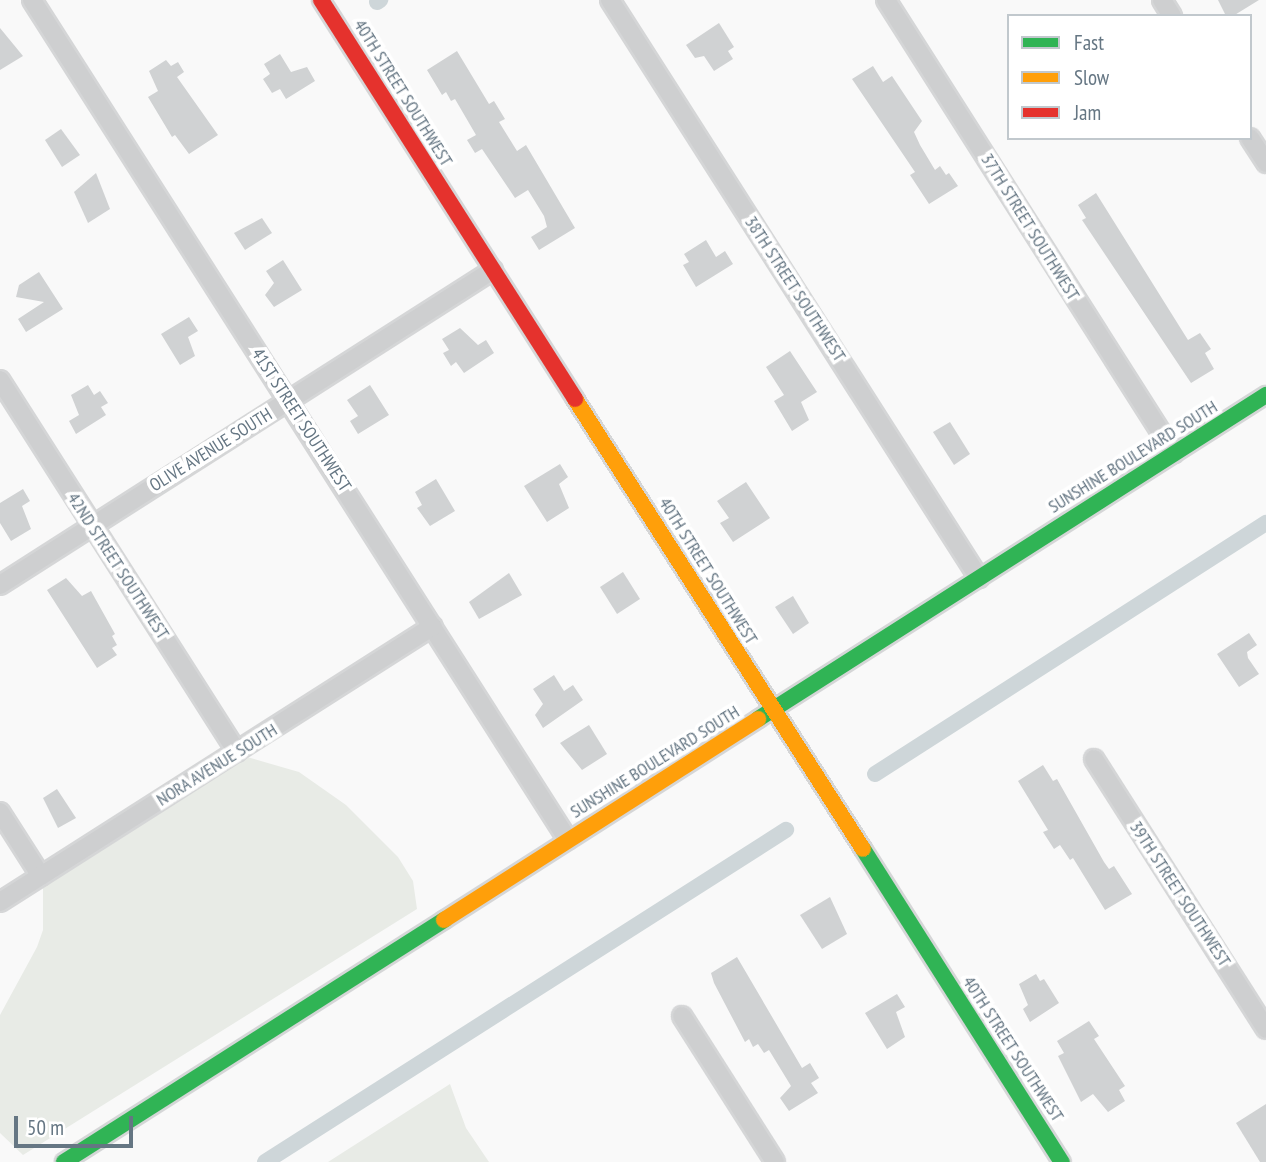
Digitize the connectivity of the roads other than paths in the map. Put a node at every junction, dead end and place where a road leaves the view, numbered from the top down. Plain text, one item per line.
1 (32, 0) edge
2 (321, 0) edge
3 (610, 0) edge
4 (886, 0) edge
5 (1251, 140) edge
6 (1266, 163) edge
7 (493, 270) junction
8 (0, 380) edge
9 (1266, 395) edge
10 (289, 401) junction
11 (1174, 453) junction
12 (93, 526) junction
13 (979, 578) junction
14 (0, 585) edge
15 (433, 626) junction
16 (774, 709) junction
17 (237, 752) junction
18 (1094, 759) dead end
19 (0, 811) edge
20 (569, 840) junction
21 (41, 876) junction
22 (0, 902) edge
23 (682, 1016) dead end
24 (1266, 1029) edge
25 (64, 1162) edge
26 (775, 1162) edge
27 (1062, 1162) edge

1 - 10 street, 41ST STREET SOUTHWEST
2 - 7 street, 40TH STREET SOUTHWEST
3 - 13 street, 38TH STREET SOUTHWEST
4 - 11 street, 37TH STREET SOUTHWEST
5 - 6 street
7 - 10 street, OLIVE AVENUE SOUTH
7 - 16 street, 40TH STREET SOUTHWEST
8 - 12 street, 42ND STREET SOUTHWEST
9 - 11 street, SUNSHINE BOULEVARD SOUTH
10 - 12 street, OLIVE AVENUE SOUTH
10 - 15 street, 41ST STREET SOUTHWEST
11 - 13 street, SUNSHINE BOULEVARD SOUTH
12 - 14 street, OLIVE AVENUE SOUTH
12 - 17 street, 42ND STREET SOUTHWEST
13 - 16 street, SUNSHINE BOULEVARD SOUTH
15 - 17 street, NORA AVENUE SOUTH
15 - 20 street, 41ST STREET SOUTHWEST
16 - 20 street, SUNSHINE BOULEVARD SOUTH
16 - 27 street, 40TH STREET SOUTHWEST
17 - 21 street, NORA AVENUE SOUTH
18 - 24 street, 39TH STREET SOUTHWEST
19 - 21 street
20 - 25 street, SUNSHINE BOULEVARD SOUTH
21 - 22 street, NORA AVENUE SOUTH
23 - 26 street

